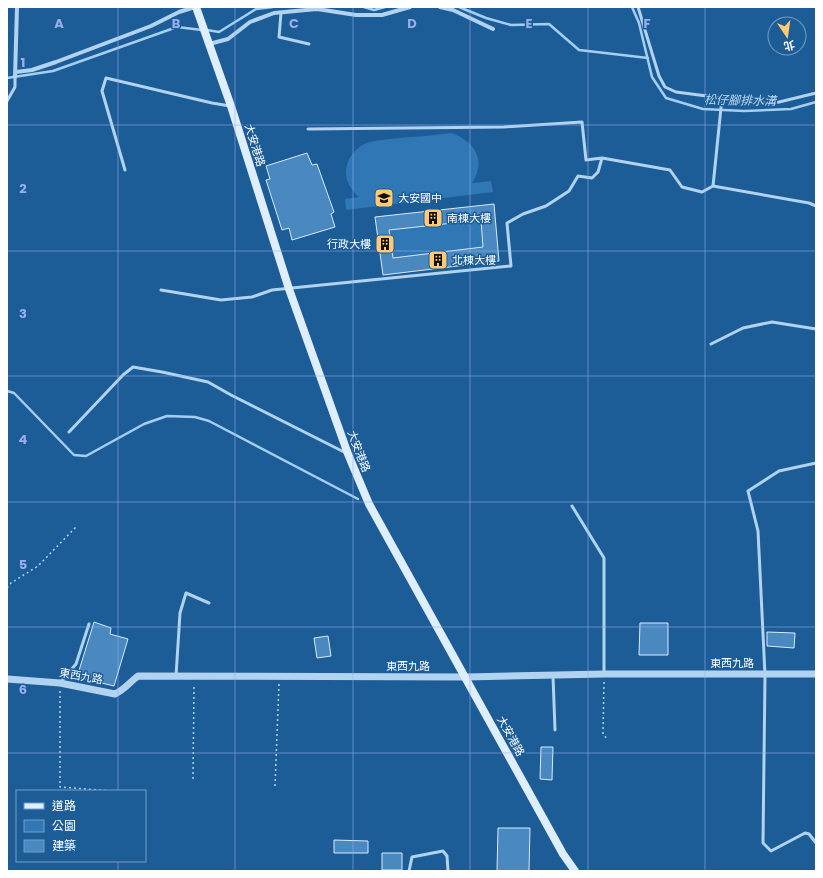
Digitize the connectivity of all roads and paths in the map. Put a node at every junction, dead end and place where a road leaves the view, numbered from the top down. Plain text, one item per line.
1 (17, 7) edge
2 (195, 7) edge
3 (410, 7) edge
4 (440, 7) edge
5 (638, 7) edge
6 (281, 13) junction
7 (494, 29) dead end
8 (208, 44) junction
9 (309, 44) dead end
10 (16, 72) junction
11 (15, 77) joint
12 (816, 93) edge
13 (722, 100) junction
14 (7, 101) edge
15 (231, 106) junction
16 (308, 129) dead end
17 (602, 158) junction
18 (125, 170) dead end
19 (714, 186) junction
20 (816, 206) edge
21 (289, 289) junction
22 (161, 290) dead end
23 (816, 329) edge
24 (711, 344) dead end
25 (69, 432) dead end
26 (348, 454) junction
27 (816, 463) edge
28 (572, 506) dead end
29 (76, 527) dead end
30 (7, 588) edge
31 (209, 603) dead end
32 (89, 624) dead end
33 (604, 674) junction
34 (765, 674) junction
35 (816, 674) edge
36 (176, 676) junction
37 (194, 676) junction
38 (279, 676) junction
39 (553, 676) junction
40 (466, 677) junction
41 (7, 680) edge
42 (60, 683) junction
43 (555, 730) dead end
44 (608, 740) dead end
45 (193, 779) dead end
46 (275, 786) dead end
47 (99, 790) edge
48 (816, 843) edge
49 (409, 871) edge
50 (448, 871) edge
51 (575, 871) edge

1 - 10 street
2 - 8 main road, 大安港路
2 - 10 street
3 - 6 street
4 - 7 street
5 - 13 lane
6 - 8 street
6 - 9 lane
8 - 15 main road, 大安港路
10 - 11 street
11 - 14 lane
12 - 13 lane
13 - 19 lane
15 - 18 lane
15 - 21 main road, 大安港路
16 - 17 lane
17 - 19 lane
17 - 21 lane
19 - 20 lane
21 - 22 lane
21 - 26 main road, 大安港路
23 - 24 lane
25 - 26 lane
26 - 40 main road, 大安港路
27 - 34 lane
28 - 33 lane
29 - 30 path
31 - 36 lane
32 - 42 lane
33 - 34 street, 東西九路
33 - 39 street, 東西九路
33 - 44 path
34 - 35 street, 東西九路
34 - 48 lane
36 - 37 street, 東西九路
36 - 42 street, 東西九路
37 - 38 street, 東西九路
37 - 45 path
38 - 40 street, 東西九路
38 - 46 path
39 - 40 street, 東西九路
39 - 43 lane
40 - 51 main road, 大安港路
41 - 42 street, 東西九路
42 - 47 path
49 - 50 lane

